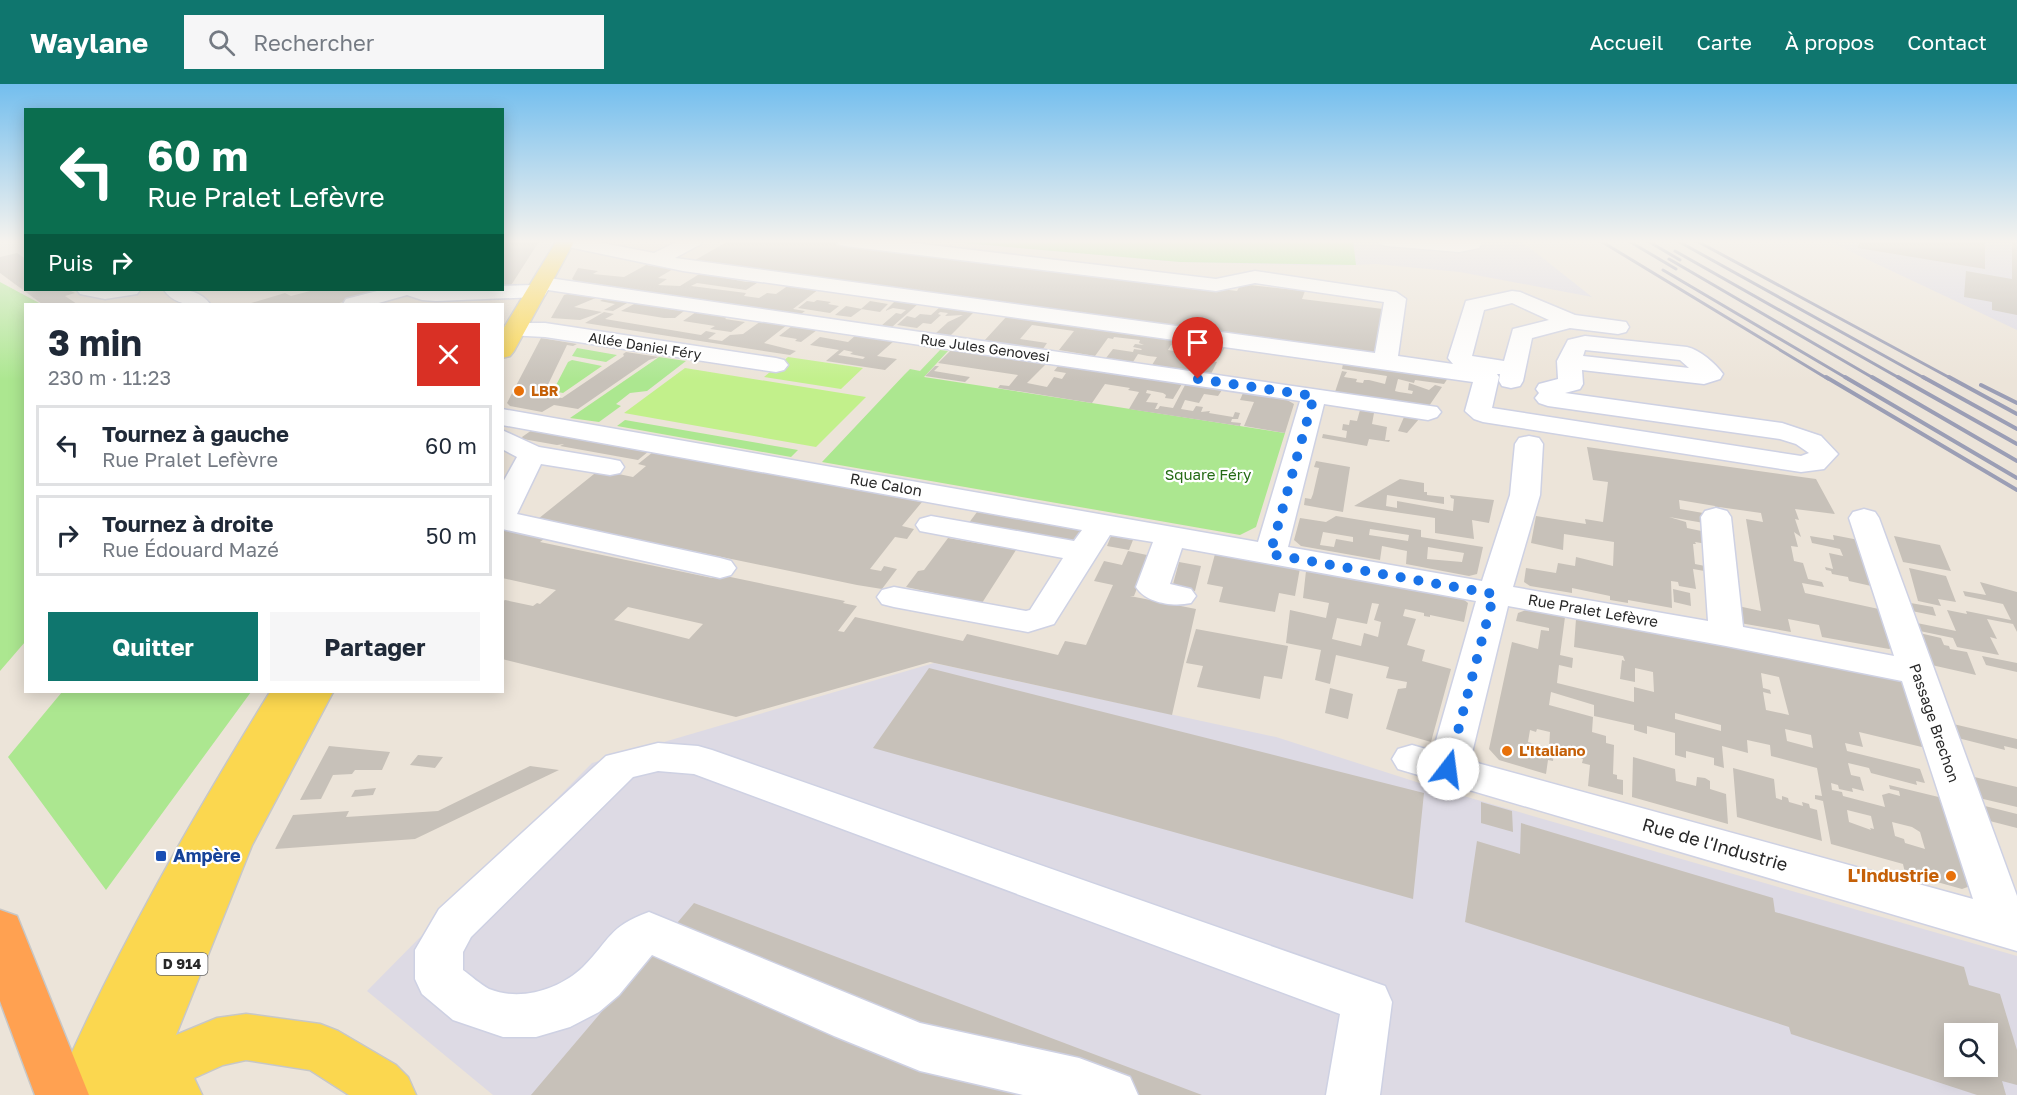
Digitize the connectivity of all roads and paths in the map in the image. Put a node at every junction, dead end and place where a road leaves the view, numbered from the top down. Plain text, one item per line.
1 (536, 287) edge
2 (554, 287) edge
3 (845, 287) edge
4 (1327, 287) edge
5 (93, 291) edge
6 (122, 291) edge
7 (176, 291) edge
8 (399, 291) edge
9 (417, 291) edge
10 (477, 291) edge
11 (197, 303) edge
12 (357, 303) edge
13 (990, 307) junction
14 (1570, 321) junction
15 (509, 325) edge
16 (965, 335) dead end
17 (1253, 343) junction
18 (504, 344) edge
19 (1304, 351) junction
20 (1385, 361) junction
21 (776, 365) dead end
22 (1242, 372) dead end
23 (1503, 376) junction
24 (1305, 387) junction
25 (1428, 412) dead end
26 (1543, 414) junction
27 (504, 417) edge
28 (504, 439) edge
29 (531, 454) junction
30 (610, 466) dead end
31 (504, 510) edge
32 (1716, 517) dead end
33 (1864, 518) dead end
34 (504, 520) edge
35 (1101, 524) junction
36 (931, 525) dead end
37 (1171, 536) junction
38 (1081, 552) junction
39 (1270, 554) junction
40 (720, 568) dead end
41 (1494, 594) junction
42 (1179, 596) dead end
43 (894, 597) dead end
44 (1726, 635) junction
45 (1916, 672) junction
46 (287, 693) edge
47 (313, 693) edge
48 (2011, 929) edge
49 (0, 930) edge
50 (131, 1092) edge
51 (62, 1095) edge
52 (80, 1095) edge
53 (389, 1095) edge
54 (1111, 1095) edge
55 (1353, 1095) edge

1 - 15 main road
2 - 24 street, Rue Jules Genovesi
3 - 13 street
4 - 20 street
5 - 6 street
7 - 11 street
8 - 12 street
9 - 10 street, Rue Jules Genovesi
13 - 16 street
13 - 17 street
14 - 23 street
14 - 23 street
14 - 26 street
15 - 18 main road
15 - 21 street, Allée Daniel Féry
17 - 19 street
17 - 22 street
19 - 20 street
19 - 24 street
20 - 23 street
23 - 26 street
23 - 26 street
24 - 25 street, Rue Jules Genovesi
24 - 39 street
26 - 26 street
26 - 41 street
27 - 35 street, Rue Calon
28 - 29 street
29 - 30 street
29 - 31 street
32 - 44 street
33 - 45 street, Passage Brechon
34 - 40 street
35 - 37 street, Rue Calon
35 - 38 street
36 - 38 street
37 - 39 street, Rue Calon
37 - 42 street
38 - 43 street
39 - 41 street, Rue Pralet Lefèvre
41 - 44 street, Rue Pralet Lefèvre
41 - 48 street, Rue de l'Industrie
44 - 45 street, Rue Pralet Lefèvre
45 - 48 street, Passage Brechon
46 - 52 main road, D 914
47 - 50 main road, D 914
49 - 51 highway
50 - 53 main road
54 - 55 street

